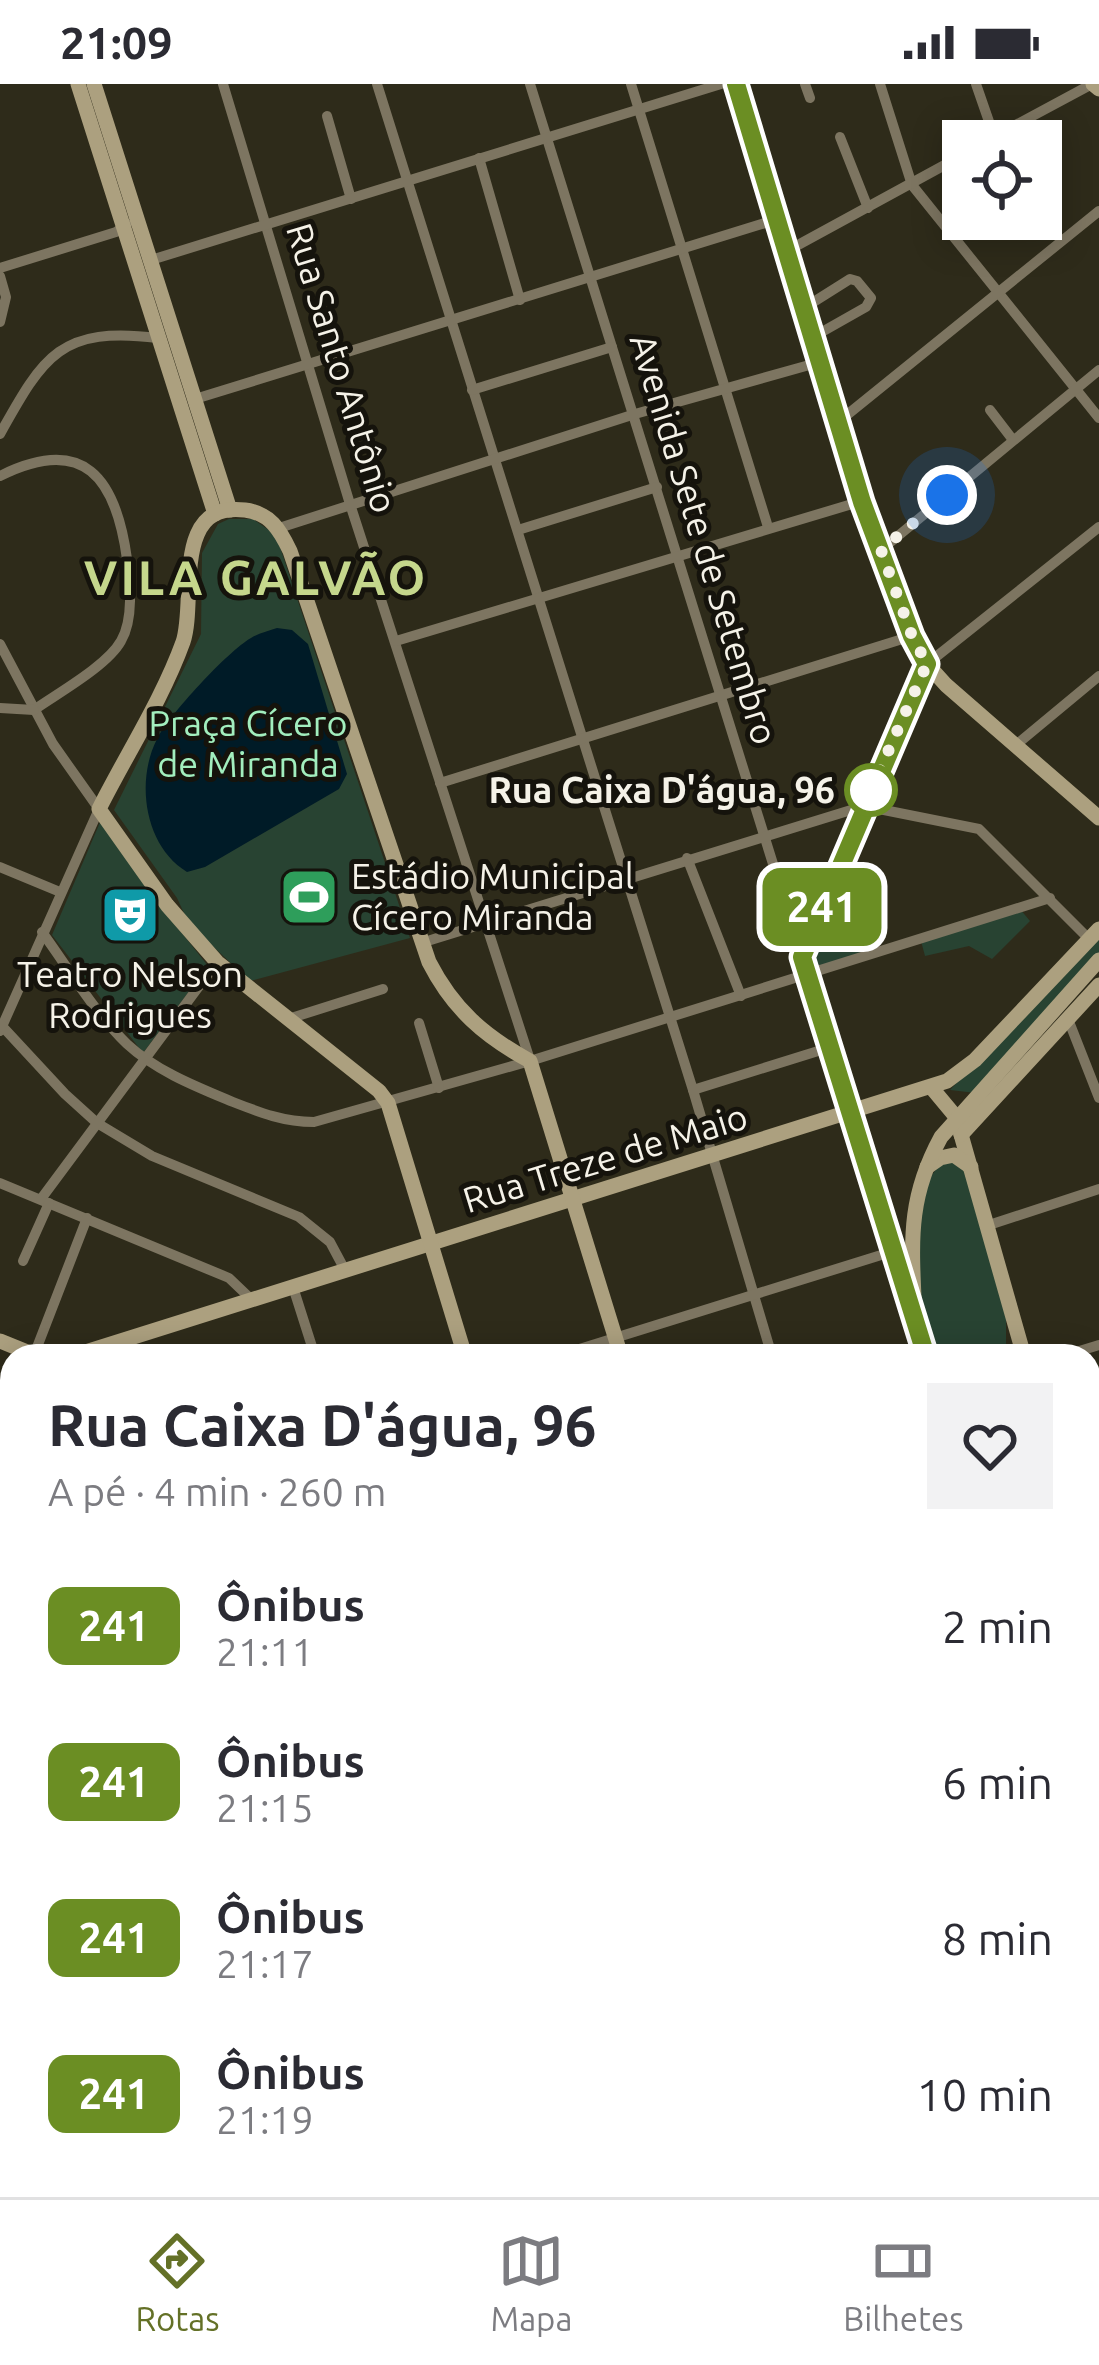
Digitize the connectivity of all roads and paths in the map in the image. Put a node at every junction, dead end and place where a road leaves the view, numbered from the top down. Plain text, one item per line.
1 (78, 84) edge
2 (94, 84) edge
3 (223, 84) edge
4 (377, 84) edge
5 (530, 84) edge
6 (631, 84) edge
7 (721, 84) edge
8 (736, 84) edge
9 (806, 84) edge
10 (880, 84) edge
11 (976, 84) edge
12 (1095, 86) edge
13 (810, 98) dead end
14 (638, 109) junction
15 (327, 116) dead end
16 (985, 120) edge
17 (1028, 120) edge
18 (547, 137) junction
19 (840, 137) dead end
20 (478, 158) junction
21 (942, 167) edge
22 (407, 182) junction
23 (913, 184) junction
24 (351, 199) junction
25 (868, 208) junction
26 (1099, 211) edge
27 (778, 219) junction
28 (132, 223) junction
29 (267, 225) junction
30 (682, 249) junction
31 (787, 251) junction
32 (151, 260) junction
33 (0, 272) edge
34 (590, 279) junction
35 (999, 294) junction
36 (520, 300) junction
37 (804, 308) junction
38 (0, 322) edge
39 (450, 322) junction
40 (813, 337) junction
41 (158, 338) junction
42 (612, 346) junction
43 (820, 362) junction
44 (309, 363) junction
45 (1099, 370) edge
46 (725, 388) junction
47 (1075, 388) junction
48 (472, 390) junction
49 (195, 400) junction
50 (990, 410) dead end
51 (635, 414) junction
52 (1099, 418) edge
53 (837, 423) junction
54 (0, 434) edge
55 (1013, 440) junction
56 (495, 458) junction
57 (0, 459) edge
58 (3, 474) edge
59 (657, 487) junction
60 (862, 502) junction
61 (220, 504) junction
62 (350, 504) junction
63 (768, 527) junction
64 (1099, 527) edge
65 (279, 528) junction
66 (518, 530) junction
67 (881, 550) junction
68 (678, 555) junction
69 (540, 597) junction
70 (912, 636) junction
71 (396, 641) junction
72 (0, 644) edge
73 (927, 664) junction
74 (1099, 676) edge
75 (722, 696) junction
76 (0, 708) edge
77 (34, 710) junction
78 (582, 740) junction
79 (1016, 745) junction
80 (440, 783) junction
81 (864, 806) junction
82 (99, 809) junction
83 (1099, 818) edge
84 (765, 835) junction
85 (688, 858) junction
86 (0, 867) edge
87 (624, 878) junction
88 (60, 892) junction
89 (1050, 898) junction
90 (483, 922) junction
91 (790, 924) junction
92 (813, 928) junction
93 (42, 932) junction
94 (1094, 934) edge
95 (421, 943) junction
96 (802, 957) junction
97 (1099, 960) edge
98 (217, 962) junction
99 (808, 974) junction
100 (1099, 986) edge
101 (382, 989) dead end
102 (741, 996) junction
103 (668, 1018) junction
104 (1068, 1018) junction
105 (288, 1019) junction
106 (419, 1023) dead end
107 (1, 1027) edge
108 (831, 1047) junction
109 (146, 1059) junction
110 (530, 1061) junction
111 (439, 1088) junction
112 (693, 1090) junction
113 (935, 1090) junction
114 (976, 1094) junction
115 (1099, 1098) edge
116 (388, 1103) junction
117 (851, 1112) junction
118 (956, 1117) junction
119 (97, 1123) junction
120 (961, 1135) junction
121 (710, 1157) junction
122 (971, 1167) junction
123 (922, 1171) junction
124 (0, 1183) edge
125 (1099, 1189) edge
126 (573, 1199) junction
127 (45, 1201) junction
128 (87, 1218) junction
129 (989, 1225) junction
130 (430, 1244) junction
131 (894, 1251) junction
132 (23, 1261) dead end
133 (345, 1270) junction
134 (293, 1287) junction
135 (753, 1296) junction
136 (250, 1299) junction
137 (1009, 1306) junction
138 (915, 1318) junction
139 (615, 1338) junction
140 (40, 1344) edge
141 (110, 1344) edge
142 (311, 1344) edge
143 (461, 1344) edge
144 (596, 1344) edge
145 (617, 1344) edge
146 (768, 1344) edge
147 (923, 1344) edge
148 (1010, 1344) edge
149 (1020, 1344) edge

1 - 28 street
2 - 28 street
3 - 29 street, Rua Santo Antônio
4 - 22 street
5 - 18 street, Avenida Sete de Setembro
6 - 14 street
7 - 14 street
8 - 27 street
9 - 13 street
10 - 23 street
11 - 16 street
12 - 17 street
14 - 18 street
14 - 30 street
15 - 24 street
18 - 20 street
18 - 34 street, Avenida Sete de Setembro
19 - 25 street
20 - 22 street
20 - 36 street
21 - 23 street
22 - 24 street
22 - 39 street
23 - 25 street
23 - 35 street
24 - 29 street
25 - 31 street
26 - 35 street
27 - 30 street
27 - 31 street
28 - 32 street
28 - 33 street
28 - 41 street
29 - 32 street
29 - 44 street, Rua Santo Antônio
30 - 34 street
30 - 46 street
31 - 37 street
32 - 49 street
33 - 38 street
34 - 36 street
34 - 42 street, Avenida Sete de Setembro
35 - 47 street
35 - 53 street
36 - 39 street
37 - 40 street
37 - 40 street
39 - 44 street
39 - 48 street
40 - 43 street
41 - 54 street
41 - 61 street
42 - 48 street
42 - 51 street, Avenida Sete de Setembro
43 - 46 street
43 - 53 street
44 - 49 street
44 - 62 street, Rua Santo Antônio
45 - 47 street
46 - 51 street
46 - 63 street
47 - 52 street
47 - 55 street
48 - 56 street
49 - 61 street
50 - 55 street
51 - 56 street
51 - 59 street, Avenida Sete de Setembro
53 - 60 street
55 - 67 street
56 - 62 street
56 - 66 street
57 - 58 street
58 - 77 street
59 - 66 street
59 - 68 street, Avenida Sete de Setembro
60 - 63 street
60 - 67 street
61 - 65 street
61 - 82 street
62 - 65 street
62 - 71 street, Rua Santo Antônio
63 - 68 street
64 - 73 street
65 - 95 street
66 - 69 street
67 - 70 street
68 - 69 street
68 - 75 street, Avenida Sete de Setembro
69 - 71 street
69 - 78 street
70 - 73 street
70 - 75 street
71 - 80 street, Rua Santo Antônio
72 - 77 street
73 - 79 street
73 - 81 street
74 - 79 street
75 - 78 street
75 - 84 street, Avenida Sete de Setembro
76 - 77 street
77 - 82 street
78 - 80 street
78 - 87 street
79 - 83 street
80 - 90 street, Rua Santo Antônio
81 - 84 street
81 - 89 street
81 - 92 street
82 - 88 street
82 - 98 street
84 - 85 street
84 - 91 street, Avenida Sete de Setembro
85 - 87 street
85 - 102 street
86 - 88 street
87 - 90 street
87 - 103 street
88 - 93 street
89 - 94 street
89 - 99 street
90 - 95 street
90 - 110 street, Rua Santo Antônio
91 - 92 street
91 - 96 street, Avenida Sete de Setembro
92 - 96 street
93 - 107 street
93 - 109 street
94 - 113 street, Rua Treze de Maio
95 - 110 street
96 - 99 street, Avenida Sete de Setembro
97 - 114 street
98 - 105 street
98 - 109 street
99 - 102 street
99 - 108 street, Avenida Sete de Setembro
100 - 104 street
101 - 105 street
102 - 103 street
103 - 110 street
103 - 112 street
104 - 115 street
104 - 120 street
105 - 116 street
106 - 111 street
107 - 119 street
108 - 112 street
108 - 117 street, Avenida Sete de Setembro
109 - 116 street
109 - 119 street
110 - 111 street
110 - 126 street, Rua Santo Antônio
111 - 116 street
112 - 121 street
113 - 114 street
113 - 117 street, Rua Treze de Maio
113 - 118 street
114 - 118 street
116 - 130 street
117 - 121 street, Rua Treze de Maio
117 - 131 street, Avenida Sete de Setembro
118 - 120 street
118 - 123 street
119 - 127 street
119 - 133 street
120 - 122 street
121 - 126 street, Rua Treze de Maio
121 - 135 street
122 - 123 street
122 - 129 street
123 - 138 street
124 - 127 street
125 - 129 street
126 - 130 street, Rua Treze de Maio
126 - 139 street, Rua Santo Antônio
127 - 128 street
127 - 132 street
128 - 136 street
128 - 140 street
129 - 137 street
130 - 133 street, Rua Treze de Maio
130 - 143 street
131 - 135 street
131 - 138 street, Avenida Sete de Setembro
133 - 134 street, Rua Treze de Maio
134 - 136 street, Rua Treze de Maio
134 - 142 street
135 - 139 street
135 - 146 street
136 - 141 street, Rua Treze de Maio
137 - 148 street
137 - 149 street
138 - 147 street, Avenida Sete de Setembro
139 - 144 street
139 - 145 street, Rua Santo Antônio

